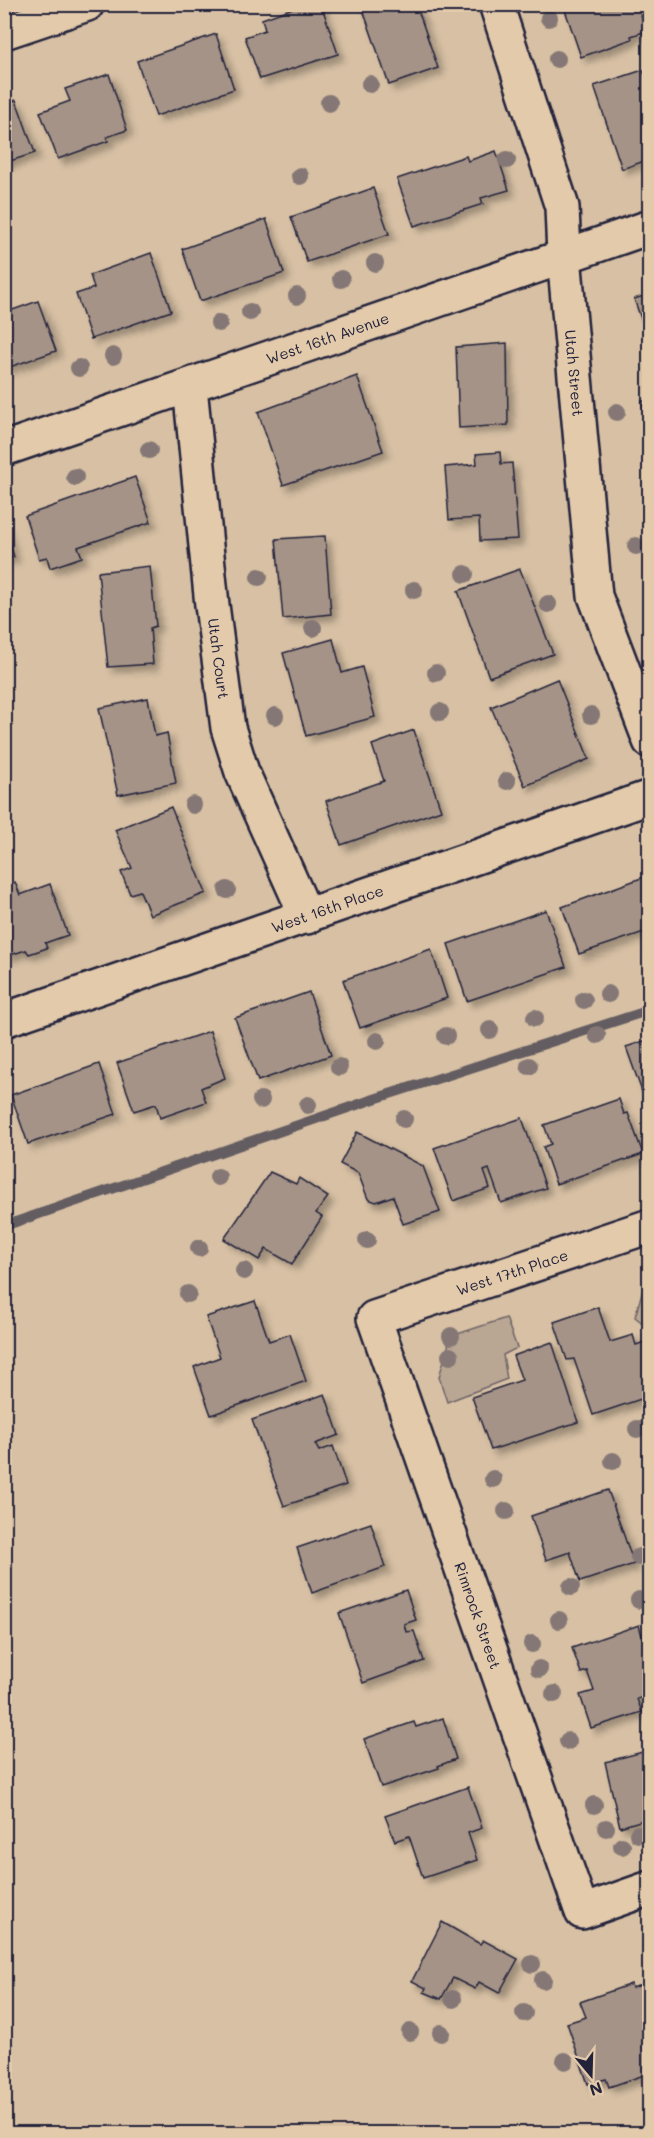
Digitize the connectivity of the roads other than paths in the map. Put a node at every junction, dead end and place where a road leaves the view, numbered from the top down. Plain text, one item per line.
1 (87, 4) edge
2 (496, 4) edge
3 (4, 33) edge
4 (650, 227) edge
5 (564, 256) junction
6 (190, 387) junction
7 (4, 449) edge
8 (650, 741) edge
9 (650, 796) edge
10 (307, 916) junction
11 (4, 1020) edge
12 (650, 1226) edge
13 (374, 1318) joint
14 (650, 1888) edge

1 - 3 street
2 - 5 street, Utah Street
4 - 5 street, West 16th Avenue
5 - 6 street, West 16th Avenue
5 - 8 street, Utah Street
6 - 7 street, West 16th Avenue
6 - 10 street, Utah Court
9 - 10 street, West 16th Place
10 - 11 street, West 16th Place
12 - 13 street, West 17th Place
13 - 14 street, Rimrock Street

